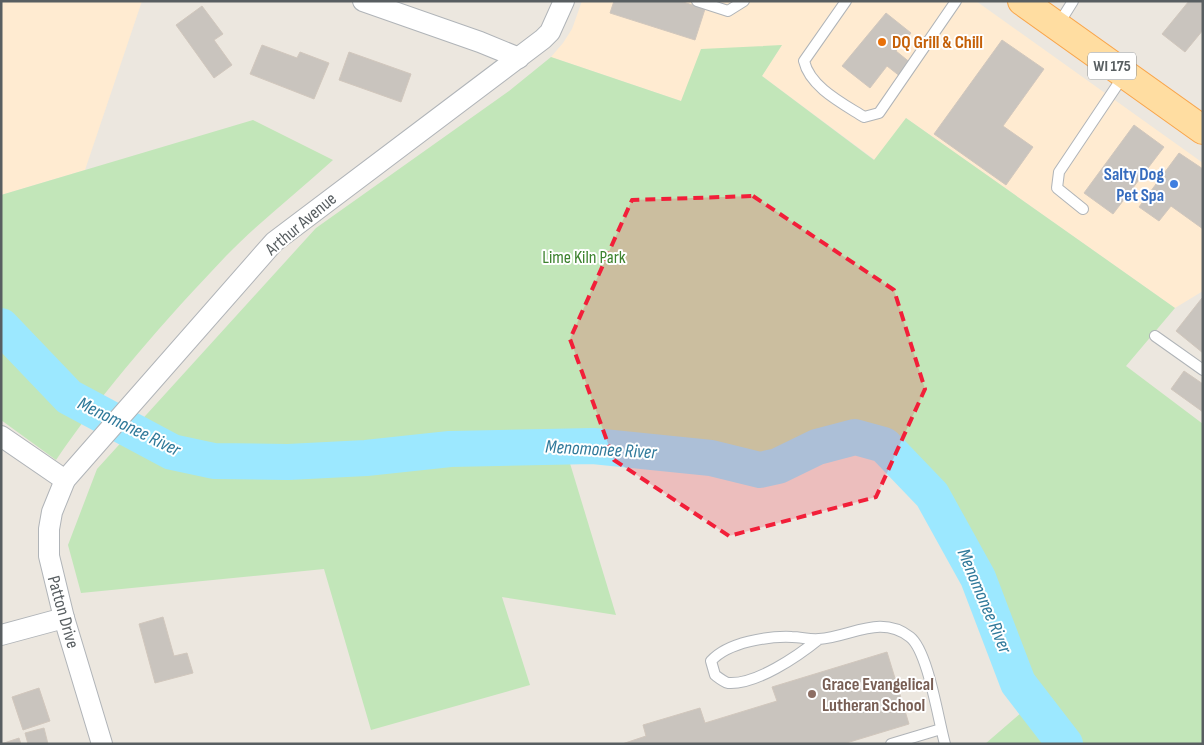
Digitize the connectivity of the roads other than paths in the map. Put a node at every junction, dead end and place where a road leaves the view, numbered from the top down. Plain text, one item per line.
1 (363, 1) edge
2 (564, 1) edge
3 (697, 1) edge
4 (744, 1) edge
5 (846, 1) edge
6 (956, 1) edge
7 (1022, 1) edge
8 (1073, 1) edge
9 (1058, 26) junction
10 (519, 58) junction
11 (1124, 74) junction
12 (1203, 130) edge
13 (1083, 209) dead end
14 (1154, 336) dead end
15 (1203, 370) edge
16 (1, 436) edge
17 (65, 480) junction
18 (64, 618) junction
19 (1, 635) edge
20 (819, 640) junction
21 (941, 728) junction
22 (102, 744) edge
23 (891, 744) edge
24 (945, 744) edge

1 - 10 street
2 - 10 street, Arthur Avenue
3 - 4 lane
5 - 6 lane
7 - 9 main road, WI 175
8 - 9 lane
9 - 11 main road, WI 175
10 - 17 street, Arthur Avenue
11 - 12 main road, WI 175
11 - 13 lane
14 - 15 lane
16 - 17 street
17 - 18 street, Patton Drive
18 - 19 street
18 - 22 street, Patton Drive
20 - 20 lane
20 - 21 lane
21 - 23 lane
21 - 24 lane

